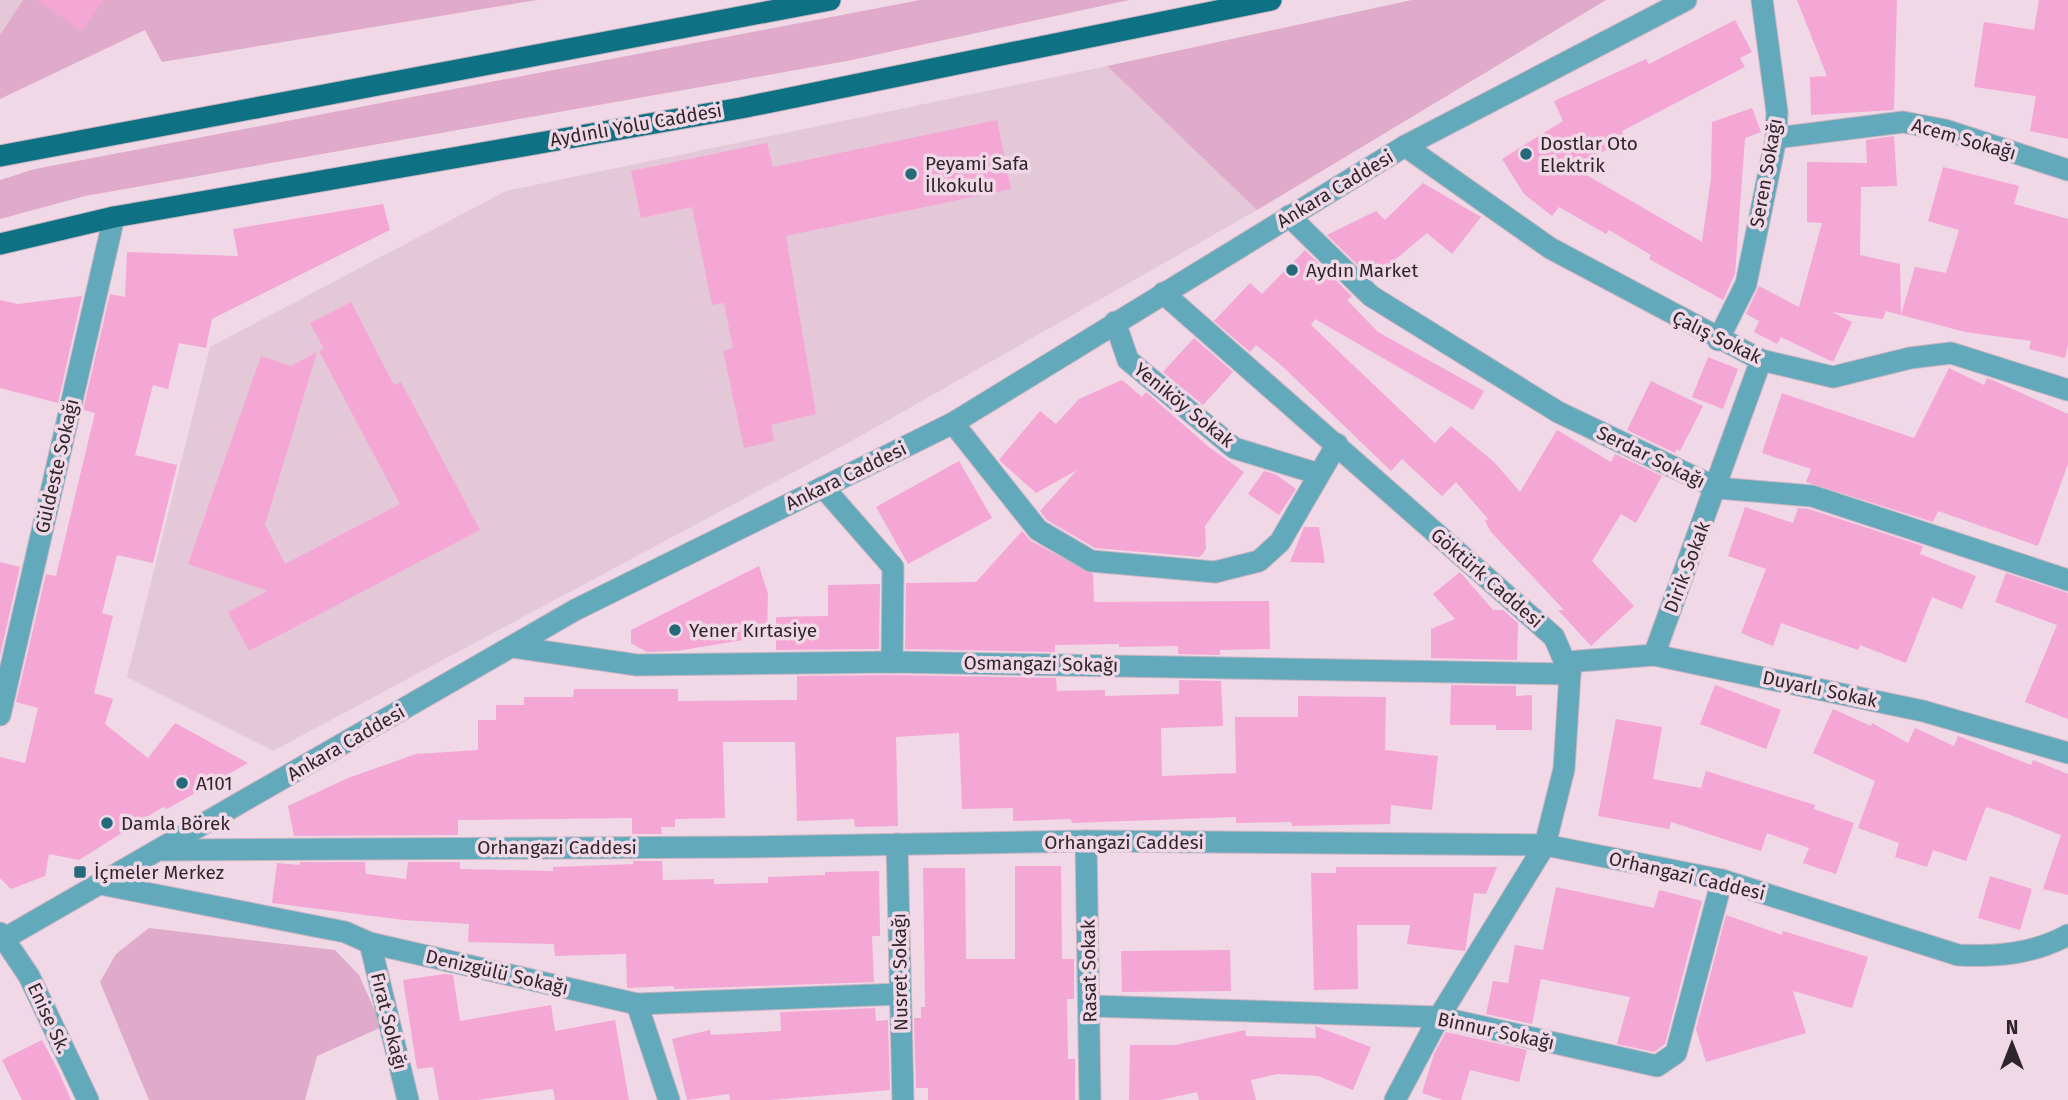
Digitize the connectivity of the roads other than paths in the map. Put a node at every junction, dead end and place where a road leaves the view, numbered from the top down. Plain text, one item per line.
1 (830, 0) edge
2 (1271, 0) edge
3 (1686, 0) edge
4 (1762, 0) edge
5 (1776, 138) junction
6 (1405, 146) junction
7 (0, 156) edge
8 (2068, 170) edge
9 (1289, 216) junction
10 (114, 217) junction
11 (0, 244) edge
12 (1163, 293) junction
13 (1115, 322) junction
14 (1718, 340) junction
15 (1761, 360) junction
16 (2068, 390) edge
17 (953, 423) junction
18 (1336, 444) junction
19 (1319, 474) junction
20 (823, 487) junction
21 (1717, 488) junction
22 (2068, 580) edge
23 (513, 647) junction
24 (1654, 654) junction
25 (892, 662) junction
26 (1568, 668) junction
27 (0, 715) edge
28 (2068, 753) edge
29 (1086, 841) junction
30 (897, 845) junction
31 (1545, 845) junction
32 (161, 850) junction
33 (1722, 880) junction
34 (100, 884) junction
35 (2068, 935) edge
36 (1, 937) edge
37 (370, 943) junction
38 (900, 994) junction
39 (637, 1004) junction
40 (1090, 1006) junction
41 (1439, 1017) junction
42 (88, 1100) edge
43 (408, 1100) edge
44 (669, 1100) edge
45 (903, 1100) edge
46 (1090, 1100) edge
47 (1395, 1100) edge

1 - 7 main road
2 - 10 main road, Aydınlı Yolu Caddesi
3 - 6 street, Ankara Caddesi
4 - 5 street, Seren Sokağı
5 - 8 street, Acem Sokağı
5 - 14 street, Seren Sokağı
6 - 9 street, Ankara Caddesi
6 - 14 street, Çalış Sokak
9 - 12 street, Ankara Caddesi
9 - 21 street, Serdar Sokağı
10 - 11 main road, Aydınlı Yolu Caddesi
10 - 27 street, Güldeste Sokağı
12 - 13 street, Ankara Caddesi
12 - 18 street, Göktürk Caddesi
13 - 17 street, Ankara Caddesi
13 - 19 street, Yeniköy Sokak
14 - 15 street, Çalış Sokak
15 - 16 street, Çalış Sokak
15 - 21 street, Dirik Sokak
17 - 19 street
17 - 20 street, Ankara Caddesi
18 - 19 street
18 - 26 street, Göktürk Caddesi
20 - 23 street, Ankara Caddesi
20 - 25 street
21 - 22 street, Serdar Sokağı
21 - 24 street, Dirik Sokak
23 - 25 street, Osmangazi Sokağı
23 - 32 street, Ankara Caddesi
24 - 26 street, Duyarlı Sokak
24 - 28 street, Duyarlı Sokak
25 - 26 street, Osmangazi Sokağı
26 - 31 street
29 - 30 street, Orhangazi Caddesi
29 - 31 street, Orhangazi Caddesi
29 - 40 street, Rasat Sokak
30 - 32 street, Orhangazi Caddesi
30 - 38 street, Nusret Sokağı
31 - 33 street, Orhangazi Caddesi
31 - 41 street
32 - 34 street, Ankara Caddesi
33 - 35 street, Orhangazi Caddesi
33 - 41 street, Binnur Sokağı
34 - 36 street, Ankara Caddesi
34 - 37 street, Denizgülü Sokağı
36 - 42 street, Enise Sk.
37 - 39 street, Denizgülü Sokağı
37 - 43 street, Fırat Sokağı
38 - 39 street, Denizgülü Sokağı
38 - 45 street, Nusret Sokağı
39 - 44 street
40 - 41 street, Binnur Sokağı
40 - 46 street, Rasat Sokak
41 - 47 street

